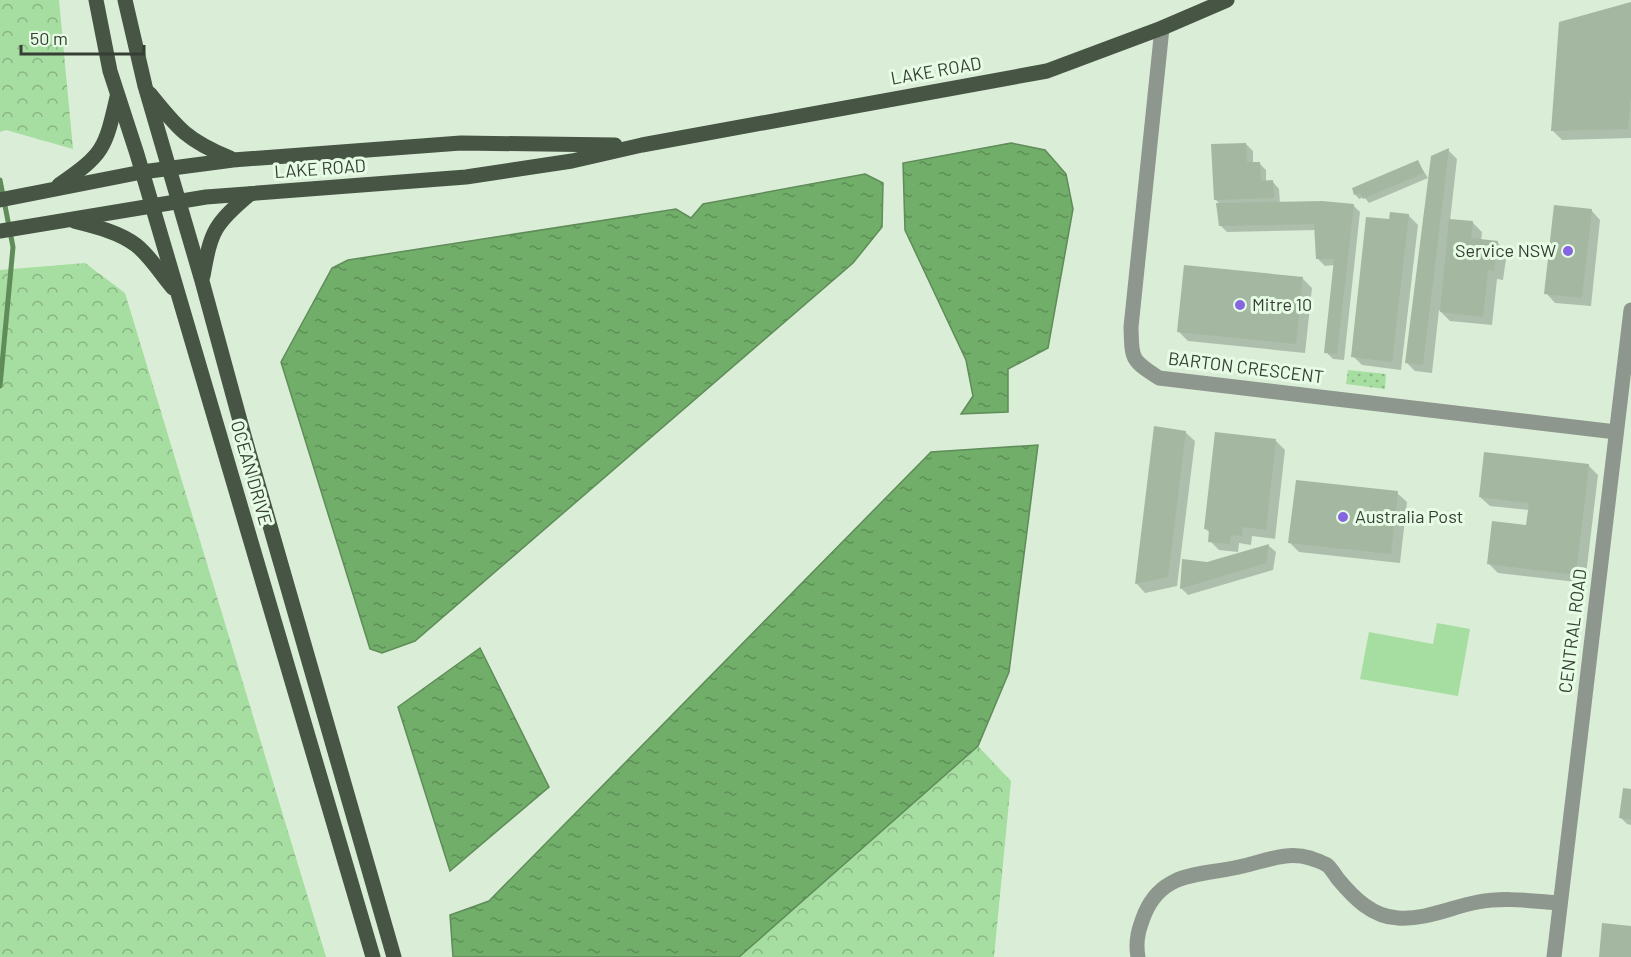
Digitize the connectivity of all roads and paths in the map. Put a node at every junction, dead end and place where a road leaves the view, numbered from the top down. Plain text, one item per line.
1 (96, 0) edge
2 (125, 0) edge
3 (1227, 0) edge
4 (1162, 28) junction
5 (145, 87) junction
6 (117, 95) junction
7 (642, 145) junction
8 (233, 160) junction
9 (168, 168) junction
10 (142, 172) junction
11 (54, 188) junction
12 (250, 194) junction
13 (0, 200) edge
14 (179, 201) junction
15 (151, 206) junction
16 (68, 219) junction
17 (0, 231) edge
18 (202, 281) junction
19 (177, 292) junction
20 (1630, 321) edge
21 (1616, 432) junction
22 (1560, 903) junction
23 (373, 957) edge
24 (394, 957) edge
25 (1138, 957) edge
26 (1554, 957) edge

1 - 6 main road, OCEAN DRIVE
2 - 5 main road, OCEAN DRIVE
3 - 4 main road, LAKE ROAD
4 - 7 main road, LAKE ROAD
4 - 21 street, BARTON CRESCENT
5 - 8 main road
5 - 9 main road, OCEAN DRIVE
6 - 10 main road, OCEAN DRIVE
6 - 11 main road
7 - 8 main road, LAKE ROAD
7 - 12 main road, LAKE ROAD
8 - 9 main road, LAKE ROAD
9 - 10 main road, LAKE ROAD
9 - 14 main road, OCEAN DRIVE
10 - 11 main road, LAKE ROAD
10 - 15 main road, OCEAN DRIVE
11 - 13 main road, LAKE ROAD
12 - 14 main road, LAKE ROAD
12 - 18 main road
14 - 15 main road, LAKE ROAD
14 - 18 main road, OCEAN DRIVE
15 - 16 main road, LAKE ROAD
15 - 19 main road, OCEAN DRIVE
16 - 17 main road, LAKE ROAD
16 - 19 main road
18 - 24 main road, OCEAN DRIVE
19 - 23 main road, OCEAN DRIVE
20 - 21 street, CENTRAL ROAD
21 - 22 street, CENTRAL ROAD
22 - 25 street
22 - 26 street, CENTRAL ROAD

